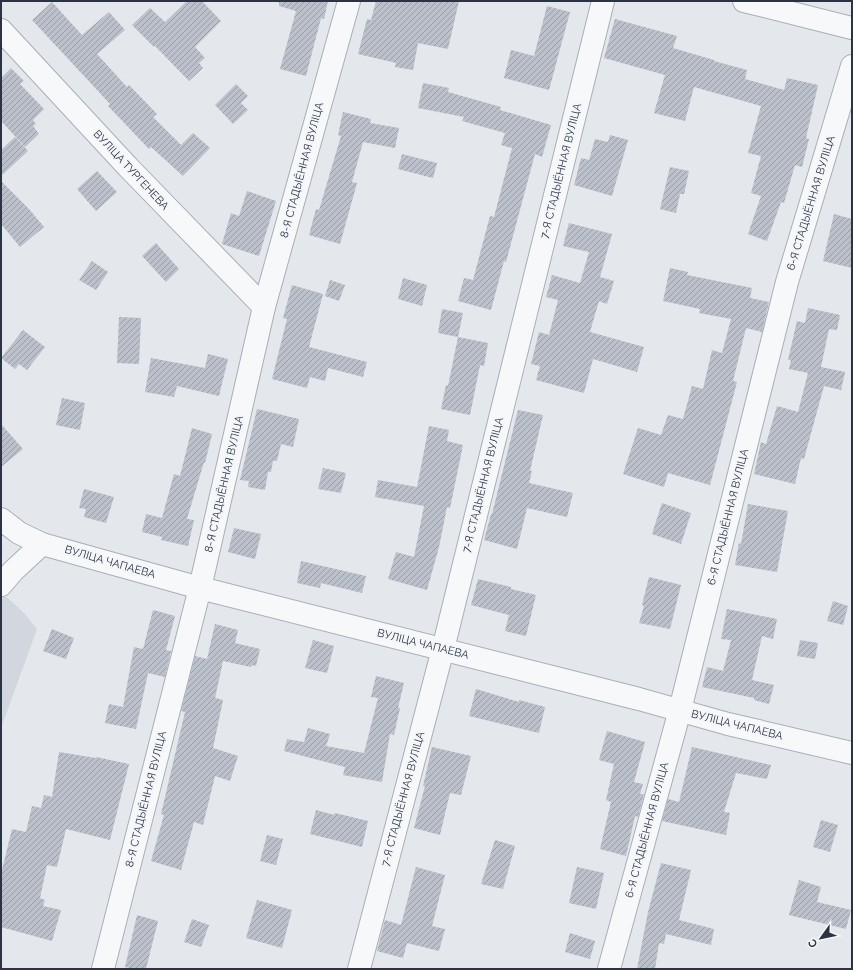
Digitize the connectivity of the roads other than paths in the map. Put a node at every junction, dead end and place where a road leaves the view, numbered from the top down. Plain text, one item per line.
1 (348, 1) edge
2 (604, 1) edge
3 (744, 1) edge
4 (852, 28) edge
5 (2, 33) edge
6 (852, 66) edge
7 (264, 308) junction
8 (1, 519) edge
9 (42, 544) junction
10 (1, 585) edge
11 (200, 588) junction
12 (443, 649) junction
13 (680, 710) junction
14 (852, 753) edge
15 (103, 969) edge
16 (359, 969) edge
17 (609, 969) edge

1 - 7 street, 8-Я СТАДЫЁННАЯ ВУЛІЦА
2 - 12 street, 7-Я СТАДЫЁННАЯ ВУЛІЦА
3 - 4 street
5 - 7 street, ВУЛІЦА ТУРГЕНЕВА
6 - 13 street, 6-Я СТАДЫЁННАЯ ВУЛІЦА
7 - 11 street, 8-Я СТАДЫЁННАЯ ВУЛІЦА
8 - 9 street, ВУЛІЦА ЧАПАЕВА
9 - 10 street
9 - 11 street, ВУЛІЦА ЧАПАЕВА
11 - 12 street, ВУЛІЦА ЧАПАЕВА
11 - 15 street, 8-Я СТАДЫЁННАЯ ВУЛІЦА
12 - 13 street, ВУЛІЦА ЧАПАЕВА
12 - 16 street, 7-Я СТАДЫЁННАЯ ВУЛІЦА
13 - 14 street, ВУЛІЦА ЧАПАЕВА
13 - 17 street, 6-Я СТАДЫЁННАЯ ВУЛІЦА

